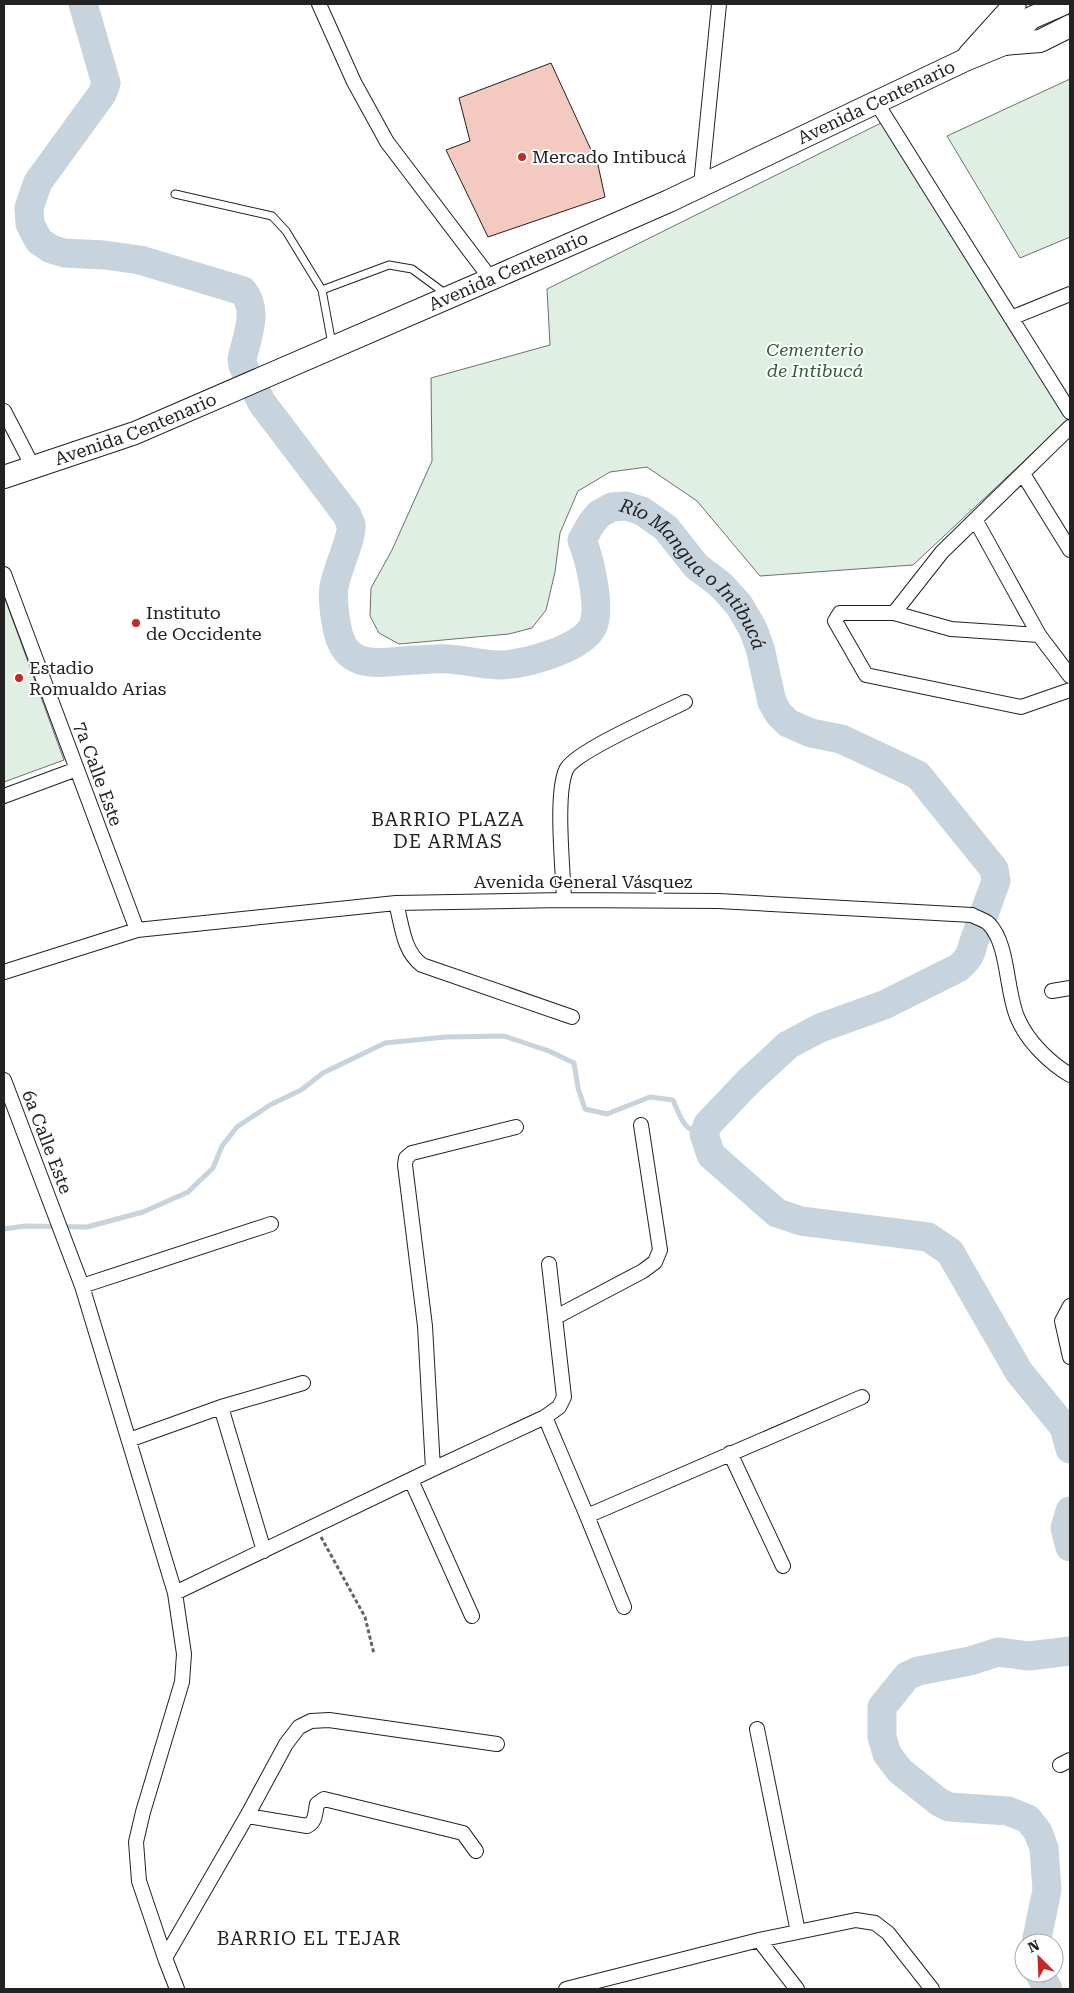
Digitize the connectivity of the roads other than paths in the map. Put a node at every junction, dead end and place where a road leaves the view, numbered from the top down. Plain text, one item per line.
1 (319, 4) edge
2 (719, 4) edge
3 (1015, 4) edge
4 (1063, 4) edge
5 (1070, 26) edge
6 (1004, 44) junction
7 (965, 60) junction
8 (876, 102) junction
9 (702, 185) junction
10 (175, 194) dead end
11 (491, 279) junction
12 (322, 290) junction
13 (1070, 294) edge
14 (449, 297) junction
15 (1012, 318) junction
16 (333, 347) junction
17 (4, 411) edge
18 (1070, 412) edge
19 (1070, 427) edge
20 (33, 467) junction
21 (1023, 474) junction
22 (4, 476) edge
23 (976, 521) junction
24 (1070, 550) edge
25 (4, 574) edge
26 (894, 612) junction
27 (1039, 635) junction
28 (1070, 676) edge
29 (1070, 690) edge
30 (685, 702) dead end
31 (77, 769) junction
32 (4, 796) edge
33 (564, 900) junction
34 (396, 903) junction
35 (137, 930) junction
36 (4, 972) edge
37 (1070, 988) edge
38 (1052, 991) dead end
39 (572, 1017) dead end
40 (1070, 1075) edge
41 (4, 1080) edge
42 (641, 1125) dead end
43 (516, 1127) dead end
44 (271, 1224) dead end
45 (549, 1264) dead end
46 (82, 1286) junction
47 (1070, 1306) edge
48 (556, 1317) junction
49 (1070, 1357) edge
50 (303, 1383) dead end
51 (862, 1397) dead end
52 (220, 1407) junction
53 (545, 1417) junction
54 (129, 1440) junction
55 (730, 1453) junction
56 (433, 1469) junction
57 (411, 1480) junction
58 (587, 1516) junction
59 (264, 1551) junction
60 (783, 1566) dead end
61 (175, 1593) junction
62 (624, 1607) dead end
63 (472, 1616) dead end
64 (757, 1729) dead end
65 (497, 1744) dead end
66 (247, 1816) junction
67 (476, 1851) dead end
68 (798, 1932) junction
69 (759, 1940) junction
70 (165, 1958) junction
71 (177, 1989) edge
72 (566, 1989) edge
73 (797, 1989) edge
74 (932, 1989) edge

1 - 11 street
2 - 9 street
3 - 7 main road
4 - 6 main road, Avenida Centenario
5 - 6 main road, Avenida Centenario
6 - 7 main road, Avenida Centenario
7 - 8 main road, Avenida Centenario
8 - 9 main road, Avenida Centenario
8 - 15 street
9 - 11 main road, Avenida Centenario
10 - 12 lane
11 - 14 main road, Avenida Centenario
12 - 14 lane
12 - 16 lane
13 - 15 street
14 - 16 main road, Avenida Centenario
15 - 18 street
16 - 20 main road, Avenida Centenario
17 - 20 street
19 - 21 street
20 - 22 main road, Avenida Centenario
21 - 23 street
21 - 24 street
23 - 26 street
23 - 27 street
25 - 31 street, 7a Calle Este
26 - 27 street
26 - 29 street
27 - 28 street
30 - 33 street
31 - 32 street
31 - 35 street, 7a Calle Este
33 - 34 street, Avenida General Vásquez
33 - 40 street, Avenida General Vásquez
34 - 35 street, Avenida General Vásquez
34 - 39 street
35 - 36 street, Avenida General Vásquez
37 - 38 street
41 - 46 street, 6a Calle Este
42 - 48 street
43 - 56 street
44 - 46 street
45 - 48 street
46 - 54 street, 6a Calle Este
47 - 49 street
48 - 53 street
50 - 52 street
51 - 55 street
52 - 54 street
52 - 59 street
53 - 56 street
53 - 58 street
54 - 61 street, 6a Calle Este
55 - 58 street
55 - 60 street
56 - 57 street
57 - 59 street
57 - 63 street
58 - 62 street
59 - 61 street
61 - 70 street, 6a Calle Este
64 - 68 street
65 - 66 street
66 - 67 street
66 - 70 street
68 - 69 street
68 - 74 street
69 - 72 street
69 - 73 street
70 - 71 street, 6a Calle Este

